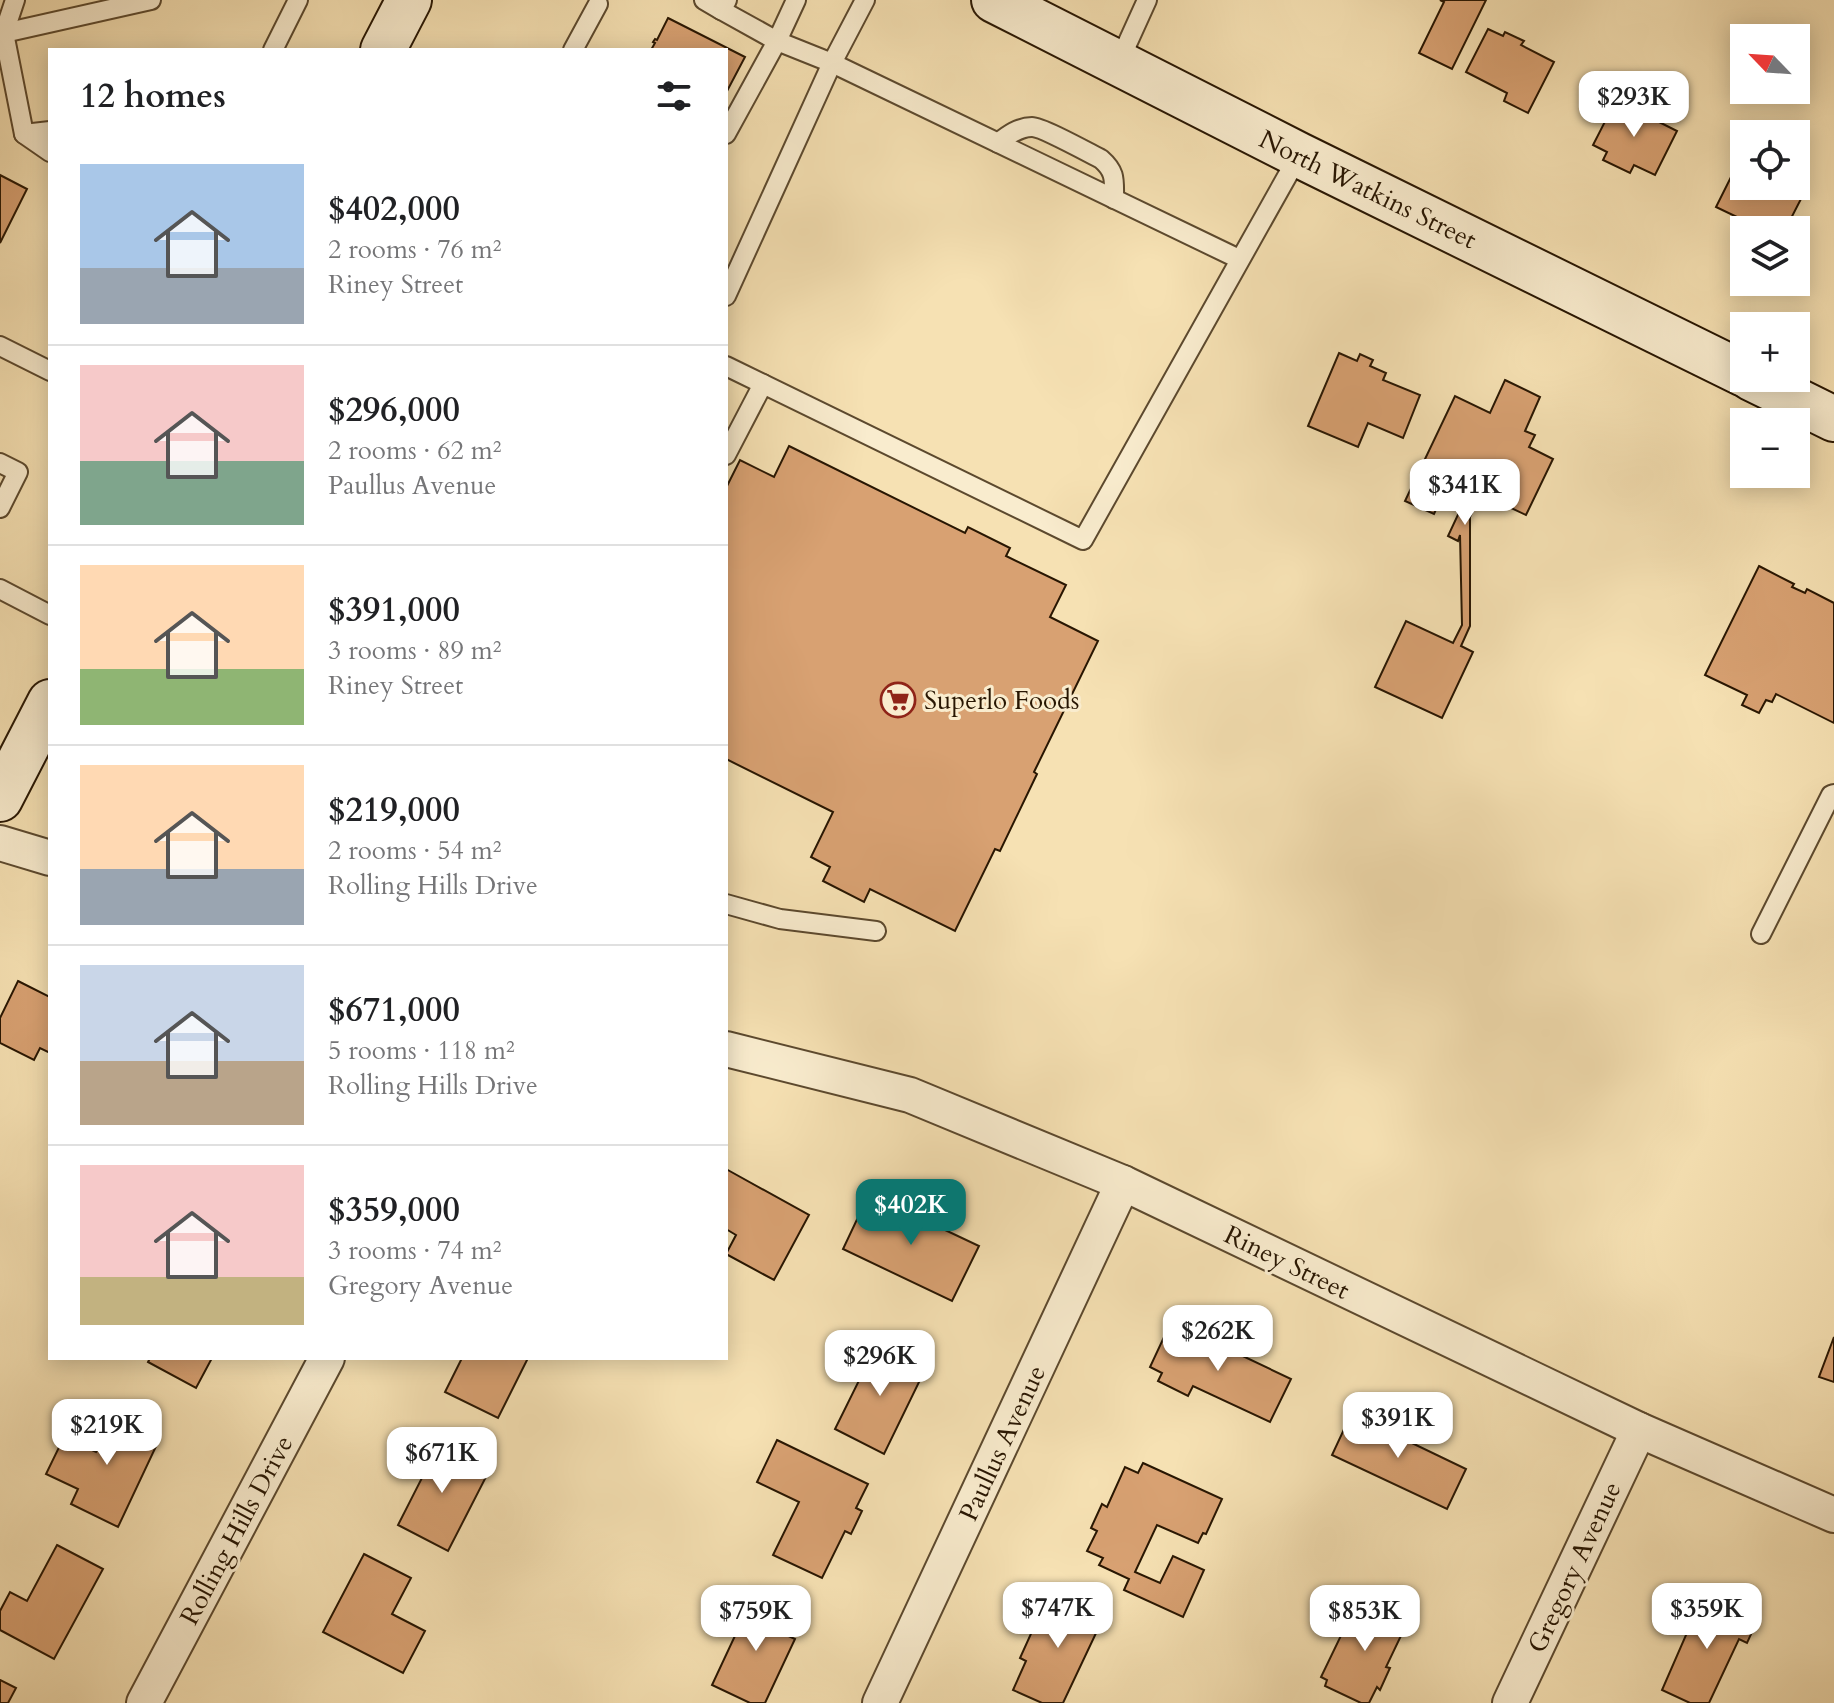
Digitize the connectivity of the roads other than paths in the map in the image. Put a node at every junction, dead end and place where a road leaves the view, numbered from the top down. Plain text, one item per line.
1 (15, 0) edge
2 (151, 0) edge
3 (298, 0) edge
4 (409, 0) edge
5 (704, 0) edge
6 (796, 0) edge
7 (865, 0) edge
8 (994, 0) edge
9 (1147, 0) edge
10 (596, 1) edge
11 (724, 5) edge
12 (4, 33) junction
13 (777, 41) junction
14 (274, 48) edge
15 (386, 48) edge
16 (574, 48) edge
17 (832, 63) junction
18 (1118, 64) junction
19 (728, 130) edge
20 (48, 131) edge
21 (24, 134) junction
22 (998, 143) junction
23 (48, 151) edge
24 (1299, 155) junction
25 (1114, 199) junction
26 (1239, 259) junction
27 (728, 292) edge
28 (0, 346) edge
29 (728, 367) edge
30 (1730, 367) edge
31 (48, 370) edge
32 (763, 384) junction
33 (1779, 392) edge
34 (1834, 419) edge
35 (728, 451) edge
36 (0, 463) edge
37 (0, 508) edge
38 (0, 589) edge
39 (48, 614) edge
40 (48, 706) edge
41 (1834, 794) edge
42 (0, 799) edge
43 (0, 843) edge
44 (48, 857) edge
45 (728, 905) edge
46 (876, 931) dead end
47 (1761, 934) dead end
48 (728, 1050) edge
49 (1123, 1183) junction
50 (326, 1360) edge
51 (1639, 1430) junction
52 (1834, 1515) edge
53 (144, 1703) edge
54 (880, 1703) edge
55 (1510, 1703) edge

1 - 12 lane
2 - 12 lane
3 - 14 lane
4 - 15 main road
5 - 11 lane
6 - 13 lane
7 - 17 lane
8 - 18 main road, North Watkins Street
9 - 18 lane
10 - 16 lane
11 - 13 lane
12 - 21 lane
13 - 17 lane
13 - 19 lane
17 - 22 lane
17 - 27 lane
18 - 24 main road, North Watkins Street
20 - 21 lane
21 - 23 lane
22 - 25 lane
22 - 25 lane
24 - 26 lane
24 - 30 main road, North Watkins Street
25 - 26 lane
26 - 32 lane
28 - 31 lane
29 - 32 lane
32 - 35 lane
33 - 34 main road
36 - 37 lane
38 - 39 lane
40 - 42 main road
41 - 47 lane
43 - 44 street
45 - 46 lane
48 - 49 street, Riney Street
49 - 51 street, Riney Street
49 - 54 street, Paullus Avenue
50 - 53 street, Rolling Hills Drive
51 - 52 street, Riney Street
51 - 55 street, Gregory Avenue

